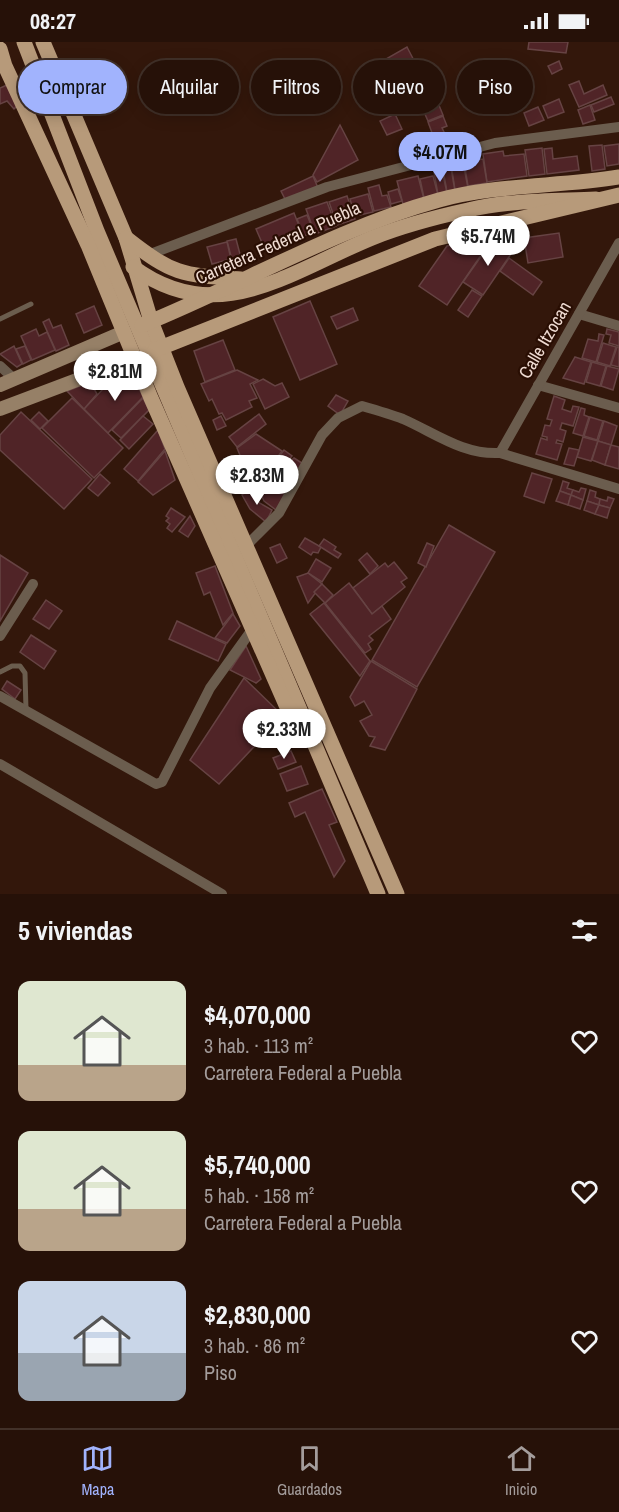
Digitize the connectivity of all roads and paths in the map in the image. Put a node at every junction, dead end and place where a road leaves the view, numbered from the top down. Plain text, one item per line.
1 (24, 42) edge
2 (43, 42) edge
3 (0, 49) edge
4 (619, 127) edge
5 (619, 177) edge
6 (619, 195) edge
7 (596, 199) junction
8 (124, 234) junction
9 (94, 241) junction
10 (619, 243) edge
11 (148, 255) junction
12 (244, 279) junction
13 (226, 288) junction
14 (31, 304) dead end
15 (259, 308) junction
16 (579, 314) junction
17 (237, 317) junction
18 (0, 319) edge
19 (151, 321) junction
20 (619, 326) edge
21 (124, 332) junction
22 (162, 347) junction
23 (135, 358) junction
24 (0, 366) edge
25 (6, 382) edge
26 (538, 385) junction
27 (177, 387) junction
28 (151, 398) junction
29 (619, 408) edge
30 (0, 409) edge
31 (500, 453) junction
32 (619, 489) edge
33 (246, 546) junction
34 (33, 584) dead end
35 (256, 625) junction
36 (0, 636) edge
37 (0, 672) edge
38 (0, 696) edge
39 (26, 711) junction
40 (0, 764) edge
41 (353, 795) junction
42 (338, 802) junction
43 (222, 894) edge
44 (378, 894) edge
45 (397, 894) edge

1 - 9 main road
2 - 8 main road
3 - 9 main road
4 - 11 street
5 - 12 main road, Carretera Federal a Puebla
6 - 7 main road
7 - 9 main road
7 - 15 main road
8 - 9 main road
8 - 11 main road
8 - 19 main road
9 - 21 main road
9 - 35 main road
10 - 16 street, Calle Itzocan
11 - 12 main road
12 - 13 main road, Carretera Federal a Puebla
12 - 15 main road
13 - 17 main road
13 - 19 main road, Carretera Federal a Puebla
14 - 18 lane
15 - 17 main road
16 - 20 street
16 - 26 street, Calle Itzocan
17 - 22 main road
19 - 21 main road, Carretera Federal a Puebla
19 - 22 main road
21 - 23 main road
21 - 25 main road, Carretera Federal a Puebla
22 - 23 main road
22 - 27 main road
23 - 28 main road
23 - 30 main road
24 - 25 street
26 - 29 street
26 - 31 street, Calle Itzocan
27 - 28 main road
27 - 33 main road
28 - 35 main road
31 - 32 street
31 - 33 street
33 - 41 main road
34 - 36 street
35 - 39 street
35 - 42 main road
37 - 39 lane
38 - 39 street
40 - 43 street
41 - 42 main road
41 - 45 main road
42 - 44 main road

